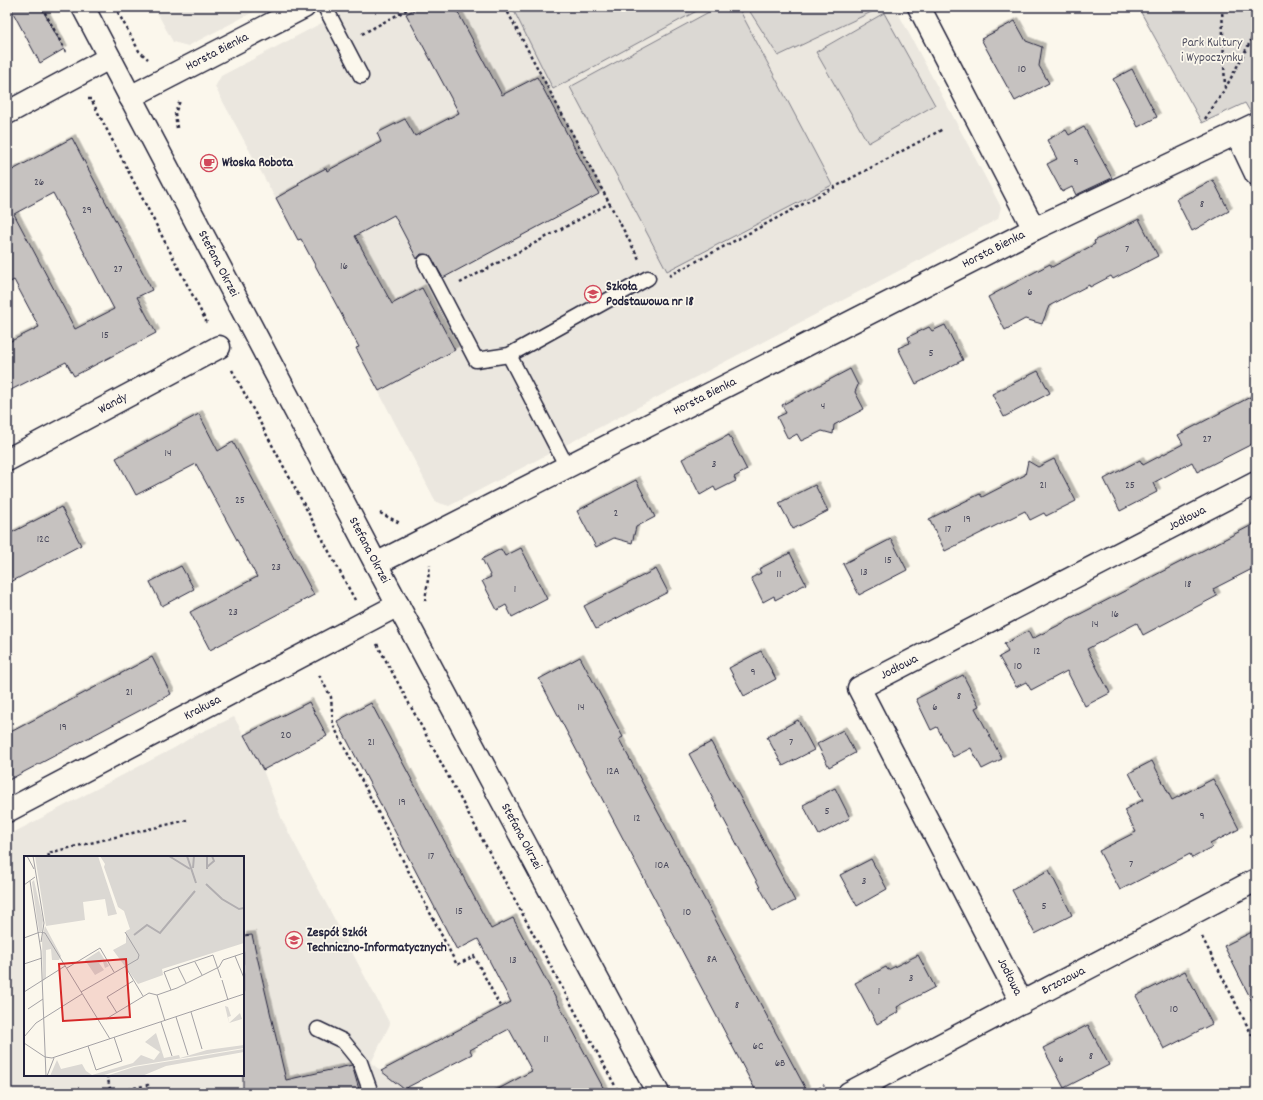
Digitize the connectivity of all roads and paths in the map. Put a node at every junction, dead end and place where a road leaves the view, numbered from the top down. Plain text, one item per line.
1 (42, 7) edge
2 (83, 7) edge
3 (115, 7) edge
4 (304, 7) edge
5 (325, 7) edge
6 (412, 7) edge
7 (505, 7) edge
8 (919, 7) edge
9 (1222, 7) edge
10 (1256, 31) edge
11 (344, 43) junction
12 (69, 57) dead end
13 (109, 58) junction
14 (150, 61) dead end
15 (361, 76) dead end
16 (1225, 89) junction
17 (130, 97) junction
18 (84, 100) dead end
19 (181, 100) dead end
20 (7, 113) edge
21 (1204, 120) dead end
22 (1256, 124) edge
23 (177, 129) dead end
24 (944, 129) dead end
25 (1236, 134) junction
26 (1256, 174) edge
27 (610, 203) junction
28 (1034, 229) junction
29 (425, 262) dead end
30 (648, 278) junction
31 (441, 293) junction
32 (219, 347) junction
33 (509, 355) junction
34 (7, 460) edge
35 (567, 467) junction
36 (1256, 483) edge
37 (431, 562) dead end
38 (376, 564) junction
39 (428, 590) dead end
40 (398, 605) junction
41 (358, 606) dead end
42 (375, 640) dead end
43 (316, 671) dead end
44 (7, 811) edge
45 (187, 820) dead end
46 (49, 856) edge
47 (1256, 880) edge
48 (1199, 931) dead end
49 (1022, 1003) junction
50 (500, 1006) dead end
51 (318, 1029) dead end
52 (1256, 1042) edge
53 (108, 1076) edge
54 (828, 1083) dead end
55 (186, 1091) dead end
56 (150, 1093) edge
57 (177, 1093) edge
58 (371, 1093) edge
59 (619, 1093) edge
60 (658, 1093) edge
61 (814, 1093) edge
62 (849, 1093) edge

1 - 12 path
2 - 13 street, Stefana Okrzei
3 - 14 path
4 - 17 street, Horsta Bienka
5 - 11 lane
6 - 11 path
7 - 27 path
8 - 28 street, Horsta Bienka
9 - 16 path
10 - 16 path
11 - 15 lane
13 - 17 street, Stefana Okrzei
13 - 20 street
16 - 21 path
17 - 38 street, Stefana Okrzei
18 - 32 path
19 - 23 path
22 - 25 street, Horsta Bienka
24 - 30 path
25 - 26 street
25 - 28 street, Horsta Bienka
27 - 30 path
27 - 31 path
28 - 35 street, Horsta Bienka
29 - 31 lane
30 - 33 lane
31 - 33 lane
32 - 34 street, Wandy
32 - 41 path
33 - 35 lane
35 - 38 street, Horsta Bienka
36 - 49 street, Jodłowa
37 - 39 path
38 - 40 street, Stefana Okrzei
40 - 44 street, Krakusa
40 - 60 street, Stefana Okrzei
42 - 59 path
43 - 50 path
45 - 46 path
47 - 49 street, Brzozowa
48 - 52 path
49 - 62 street, Brzozowa
51 - 58 lane
53 - 56 path
54 - 61 path
55 - 57 path

